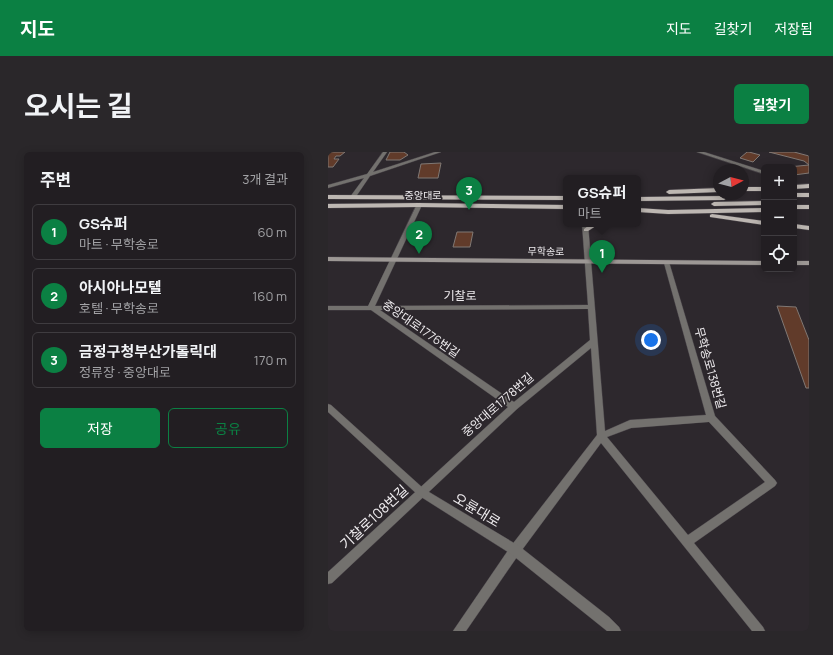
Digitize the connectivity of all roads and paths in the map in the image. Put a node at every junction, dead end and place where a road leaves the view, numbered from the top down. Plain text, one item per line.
1 (385, 152) edge
2 (439, 152) edge
3 (699, 152) edge
4 (761, 172) edge
5 (369, 175) junction
6 (809, 186) edge
7 (328, 187) edge
8 (797, 187) edge
9 (761, 188) edge
10 (749, 189) edge
11 (713, 190) edge
12 (641, 193) edge
13 (809, 194) edge
14 (797, 195) edge
15 (328, 197) edge
16 (353, 197) junction
17 (761, 197) edge
18 (563, 198) edge
19 (641, 199) edge
20 (797, 201) edge
21 (809, 201) edge
22 (761, 203) edge
23 (419, 205) junction
24 (328, 206) edge
25 (563, 207) edge
26 (641, 207) edge
27 (797, 207) edge
28 (809, 207) edge
29 (641, 210) edge
30 (761, 210) edge
31 (797, 211) edge
32 (809, 211) edge
33 (668, 212) junction
34 (686, 212) junction
35 (641, 217) edge
36 (761, 223) edge
37 (797, 226) edge
38 (585, 227) edge
39 (809, 228) edge
40 (328, 259) edge
41 (393, 260) junction
42 (588, 262) junction
43 (667, 263) junction
44 (761, 263) edge
45 (797, 263) edge
46 (809, 263) edge
47 (371, 307) junction
48 (592, 307) junction
49 (328, 308) edge
50 (594, 341) junction
51 (328, 407) edge
52 (514, 407) junction
53 (711, 418) junction
54 (601, 436) junction
55 (421, 492) junction
56 (687, 542) junction
57 (515, 550) junction
58 (328, 579) edge
59 (459, 631) edge
60 (615, 631) edge
61 (759, 631) edge

1 - 5 street
2 - 5 street
3 - 4 street
5 - 7 street
5 - 16 street
6 - 8 main road
9 - 10 main road
11 - 12 main road
13 - 14 main road
15 - 16 main road, 중앙대로
16 - 18 main road, 중앙대로
17 - 19 main road
20 - 21 main road
22 - 26 main road
23 - 24 main road, 중앙대로
23 - 25 main road, 중앙대로
23 - 41 street, 중앙대로1776번길
27 - 28 main road
29 - 33 main road
30 - 34 main road
31 - 32 main road
33 - 34 main road
33 - 35 main road
34 - 36 main road
37 - 39 main road
38 - 42 street
40 - 41 main road, 무학송로
41 - 42 main road, 무학송로
41 - 47 street, 중앙대로1776번길
42 - 43 main road, 무학송로
42 - 48 street
43 - 44 main road, 무학송로
43 - 53 street, 무학송로138번길
45 - 46 main road
47 - 48 street, 기찰로
47 - 49 street, 기찰로
47 - 52 street, 중앙대로1776번길
48 - 50 street
50 - 52 street, 중앙대로1778번길
50 - 54 street
51 - 55 street, 오륜대로
52 - 55 street, 중앙대로1778번길
53 - 54 street
53 - 56 street, 무학송로138번길
54 - 56 street
54 - 57 street
55 - 57 street, 오륜대로
55 - 58 street, 기찰로108번길
56 - 61 street
57 - 59 street
57 - 60 street, 오륜대로

